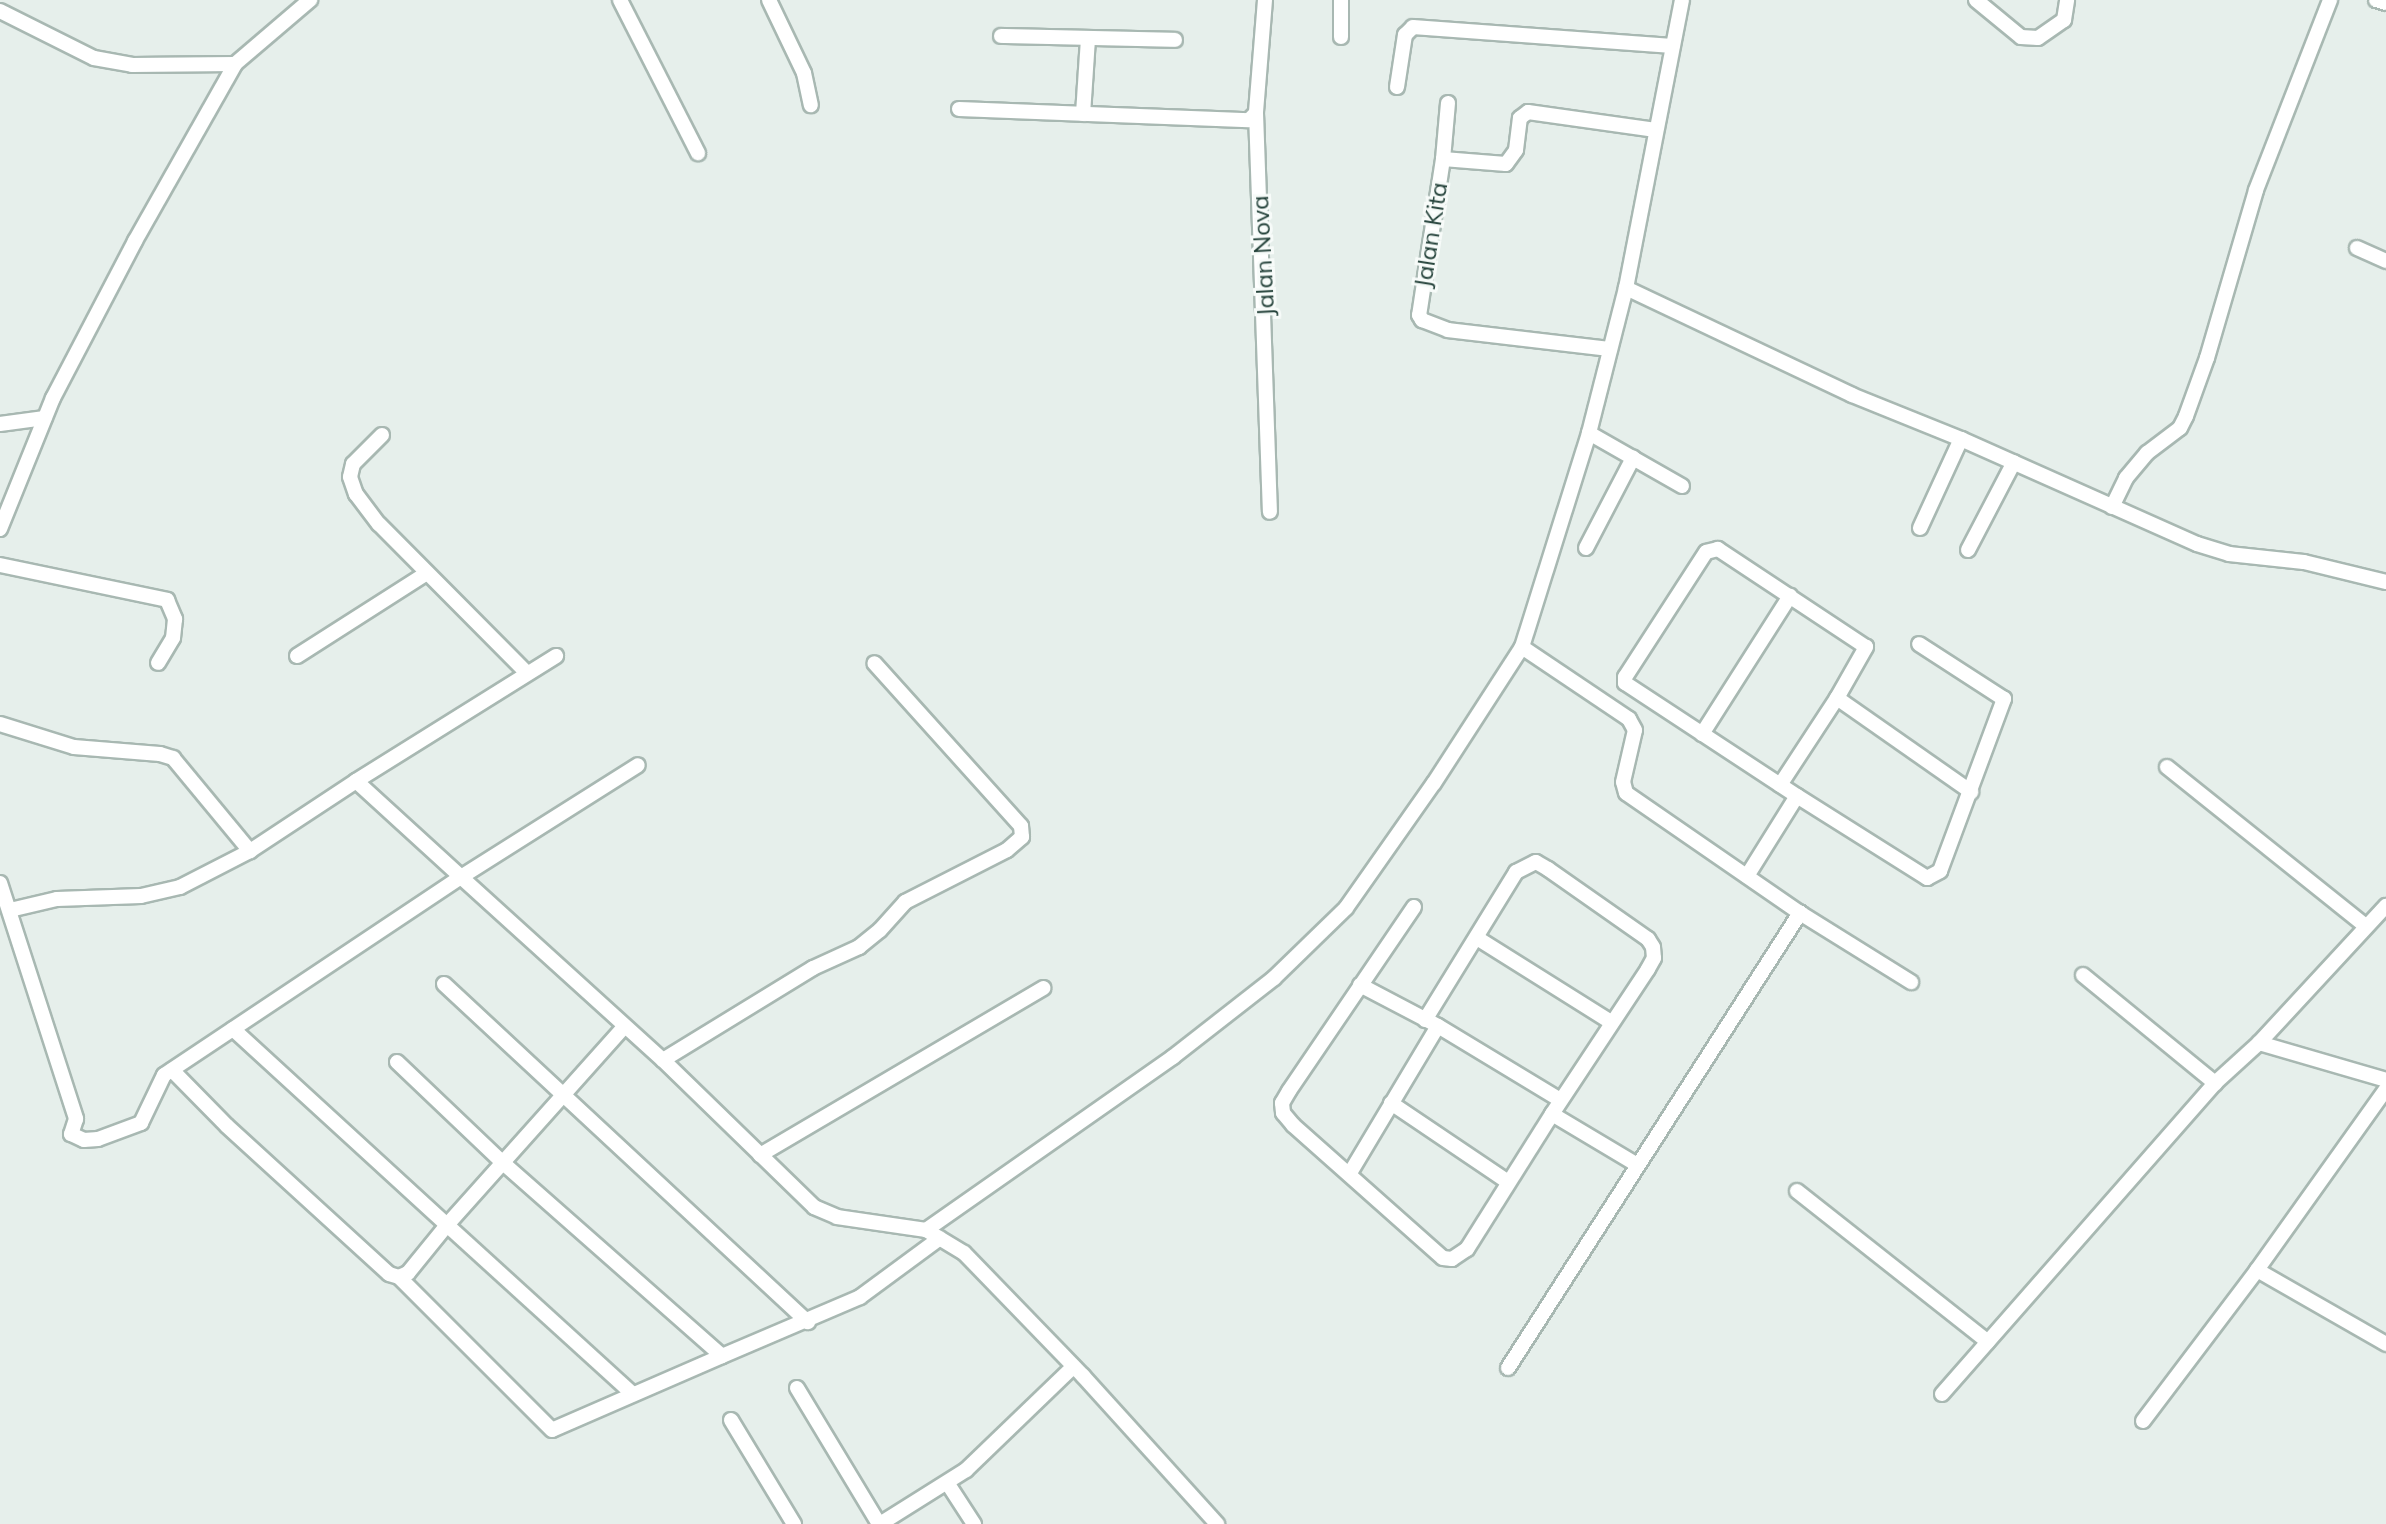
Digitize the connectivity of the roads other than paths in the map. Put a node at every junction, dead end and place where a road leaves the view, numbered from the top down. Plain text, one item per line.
1 (310, 0) edge
2 (620, 0) edge
3 (769, 0) edge
4 (1265, 0) edge
5 (1341, 0) edge
6 (1682, 0) edge
7 (2067, 0) edge
8 (2330, 0) edge
9 (2376, 0) edge
10 (1974, 1) edge
11 (2386, 3) edge
12 (0, 11) edge
13 (1001, 36) dead end
14 (1341, 37) dead end
15 (1088, 39) junction
16 (1175, 40) dead end
17 (1672, 46) junction
18 (235, 64) junction
19 (1397, 87) dead end
20 (1448, 103) dead end
21 (811, 105) dead end
22 (959, 109) dead end
23 (1256, 113) junction
24 (1083, 114) junction
25 (1656, 130) junction
26 (698, 153) dead end
27 (1443, 159) junction
28 (2357, 248) dead end
29 (2386, 261) edge
30 (1626, 288) junction
31 (1609, 349) junction
32 (45, 418) junction
33 (0, 424) edge
34 (1589, 433) junction
35 (382, 435) dead end
36 (1961, 439) junction
37 (1633, 458) junction
38 (2014, 462) junction
39 (1682, 486) dead end
40 (2112, 507) junction
41 (1270, 512) dead end
42 (1920, 528) dead end
43 (0, 529) edge
44 (1586, 548) dead end
45 (1968, 550) dead end
46 (0, 565) edge
47 (427, 573) junction
48 (2386, 582) edge
49 (1790, 596) junction
50 (1919, 644) dead end
51 (1522, 647) junction
52 (297, 656) dead end
53 (556, 656) dead end
54 (158, 663) dead end
55 (874, 663) dead end
56 (527, 673) junction
57 (1837, 698) junction
58 (0, 724) edge
59 (1702, 734) junction
60 (638, 765) dead end
61 (2167, 767) dead end
62 (356, 781) junction
63 (1780, 785) junction
64 (1971, 792) junction
65 (1797, 796) junction
66 (250, 851) junction
67 (1747, 876) junction
68 (461, 877) junction
69 (0, 883) edge
70 (2386, 906) edge
71 (1414, 907) dead end
72 (1800, 913) junction
73 (8, 919) edge
74 (2364, 925) junction
75 (1477, 938) junction
76 (2083, 975) dead end
77 (1911, 982) dead end
78 (444, 984) dead end
79 (1360, 985) junction
80 (1043, 988) dead end
81 (1611, 1022) junction
82 (1432, 1023) junction
83 (623, 1028) junction
84 (233, 1029) junction
85 (2259, 1043) junction
86 (663, 1060) junction
87 (397, 1062) dead end
88 (172, 1070) junction
89 (2386, 1080) edge
90 (2215, 1083) junction
91 (2386, 1089) edge
92 (564, 1095) junction
93 (1391, 1103) junction
94 (1556, 1107) junction
95 (760, 1155) junction
96 (502, 1162) junction
97 (1636, 1164) junction
98 (1350, 1173) junction
99 (1508, 1182) junction
100 (1797, 1191) dead end
101 (447, 1225) junction
102 (933, 1234) junction
103 (2257, 1270) junction
104 (399, 1277) junction
105 (808, 1322) junction
106 (1988, 1342) junction
107 (2386, 1344) edge
108 (722, 1356) junction
109 (1073, 1367) junction
110 (1508, 1368) dead end
111 (797, 1388) dead end
112 (633, 1394) junction
113 (1942, 1394) dead end
114 (731, 1420) dead end
115 (2143, 1421) dead end
116 (948, 1484) junction
117 (794, 1524) edge
118 (879, 1524) edge
119 (974, 1524) edge
120 (1217, 1524) edge

1 - 18 street
2 - 26 street
3 - 21 street
4 - 23 street, Jalan Nova
5 - 14 street
6 - 17 street
7 - 10 street
8 - 40 street
9 - 11 street
12 - 18 street
13 - 15 street
15 - 16 street
15 - 24 street
17 - 19 street
17 - 25 street
18 - 32 street
20 - 27 street, Jalan Kita
22 - 24 street
23 - 24 street
23 - 41 street, Jalan Nova
25 - 27 street
25 - 30 street
27 - 31 street, Jalan Kita
28 - 29 street
30 - 31 street
30 - 36 street
31 - 34 street
32 - 33 street
32 - 43 street
34 - 37 street
34 - 51 street
35 - 47 street
36 - 38 street
36 - 42 street
37 - 39 street
37 - 44 street
38 - 40 street
38 - 45 street
40 - 48 street
46 - 54 street
47 - 52 street
47 - 56 street
49 - 57 street
49 - 59 street
49 - 59 street
50 - 64 street
51 - 67 street
51 - 102 street
53 - 56 street
55 - 86 street
56 - 62 street
57 - 63 street
57 - 64 street
58 - 66 street
59 - 63 street
60 - 68 street
61 - 74 street
62 - 66 street
62 - 68 street
63 - 65 street
64 - 65 street
65 - 67 street
66 - 73 street
67 - 72 street
68 - 83 street
68 - 84 street
69 - 73 street
70 - 74 street
71 - 79 street
72 - 77 street
72 - 97 street
73 - 88 street
74 - 85 street
75 - 81 street
75 - 81 street
75 - 82 street
76 - 90 street
78 - 92 street
79 - 82 street
79 - 98 street
80 - 95 street
81 - 94 street
82 - 93 street
82 - 94 street
83 - 86 street
83 - 92 street
84 - 88 street
84 - 101 street
85 - 89 street
85 - 90 street
86 - 95 street
87 - 96 street
88 - 104 street
90 - 106 street
91 - 103 street
92 - 96 street
92 - 105 street
93 - 98 street
93 - 99 street
94 - 97 street
94 - 99 street
95 - 102 street
96 - 101 street
96 - 108 street
97 - 110 street
98 - 99 street
100 - 106 street
101 - 104 street
101 - 112 street
102 - 105 street
102 - 109 street
103 - 107 street
103 - 115 street
104 - 112 street
105 - 108 street
106 - 113 street
108 - 112 street
109 - 116 street
109 - 120 street
111 - 118 street
114 - 117 street
116 - 118 street
116 - 119 street

